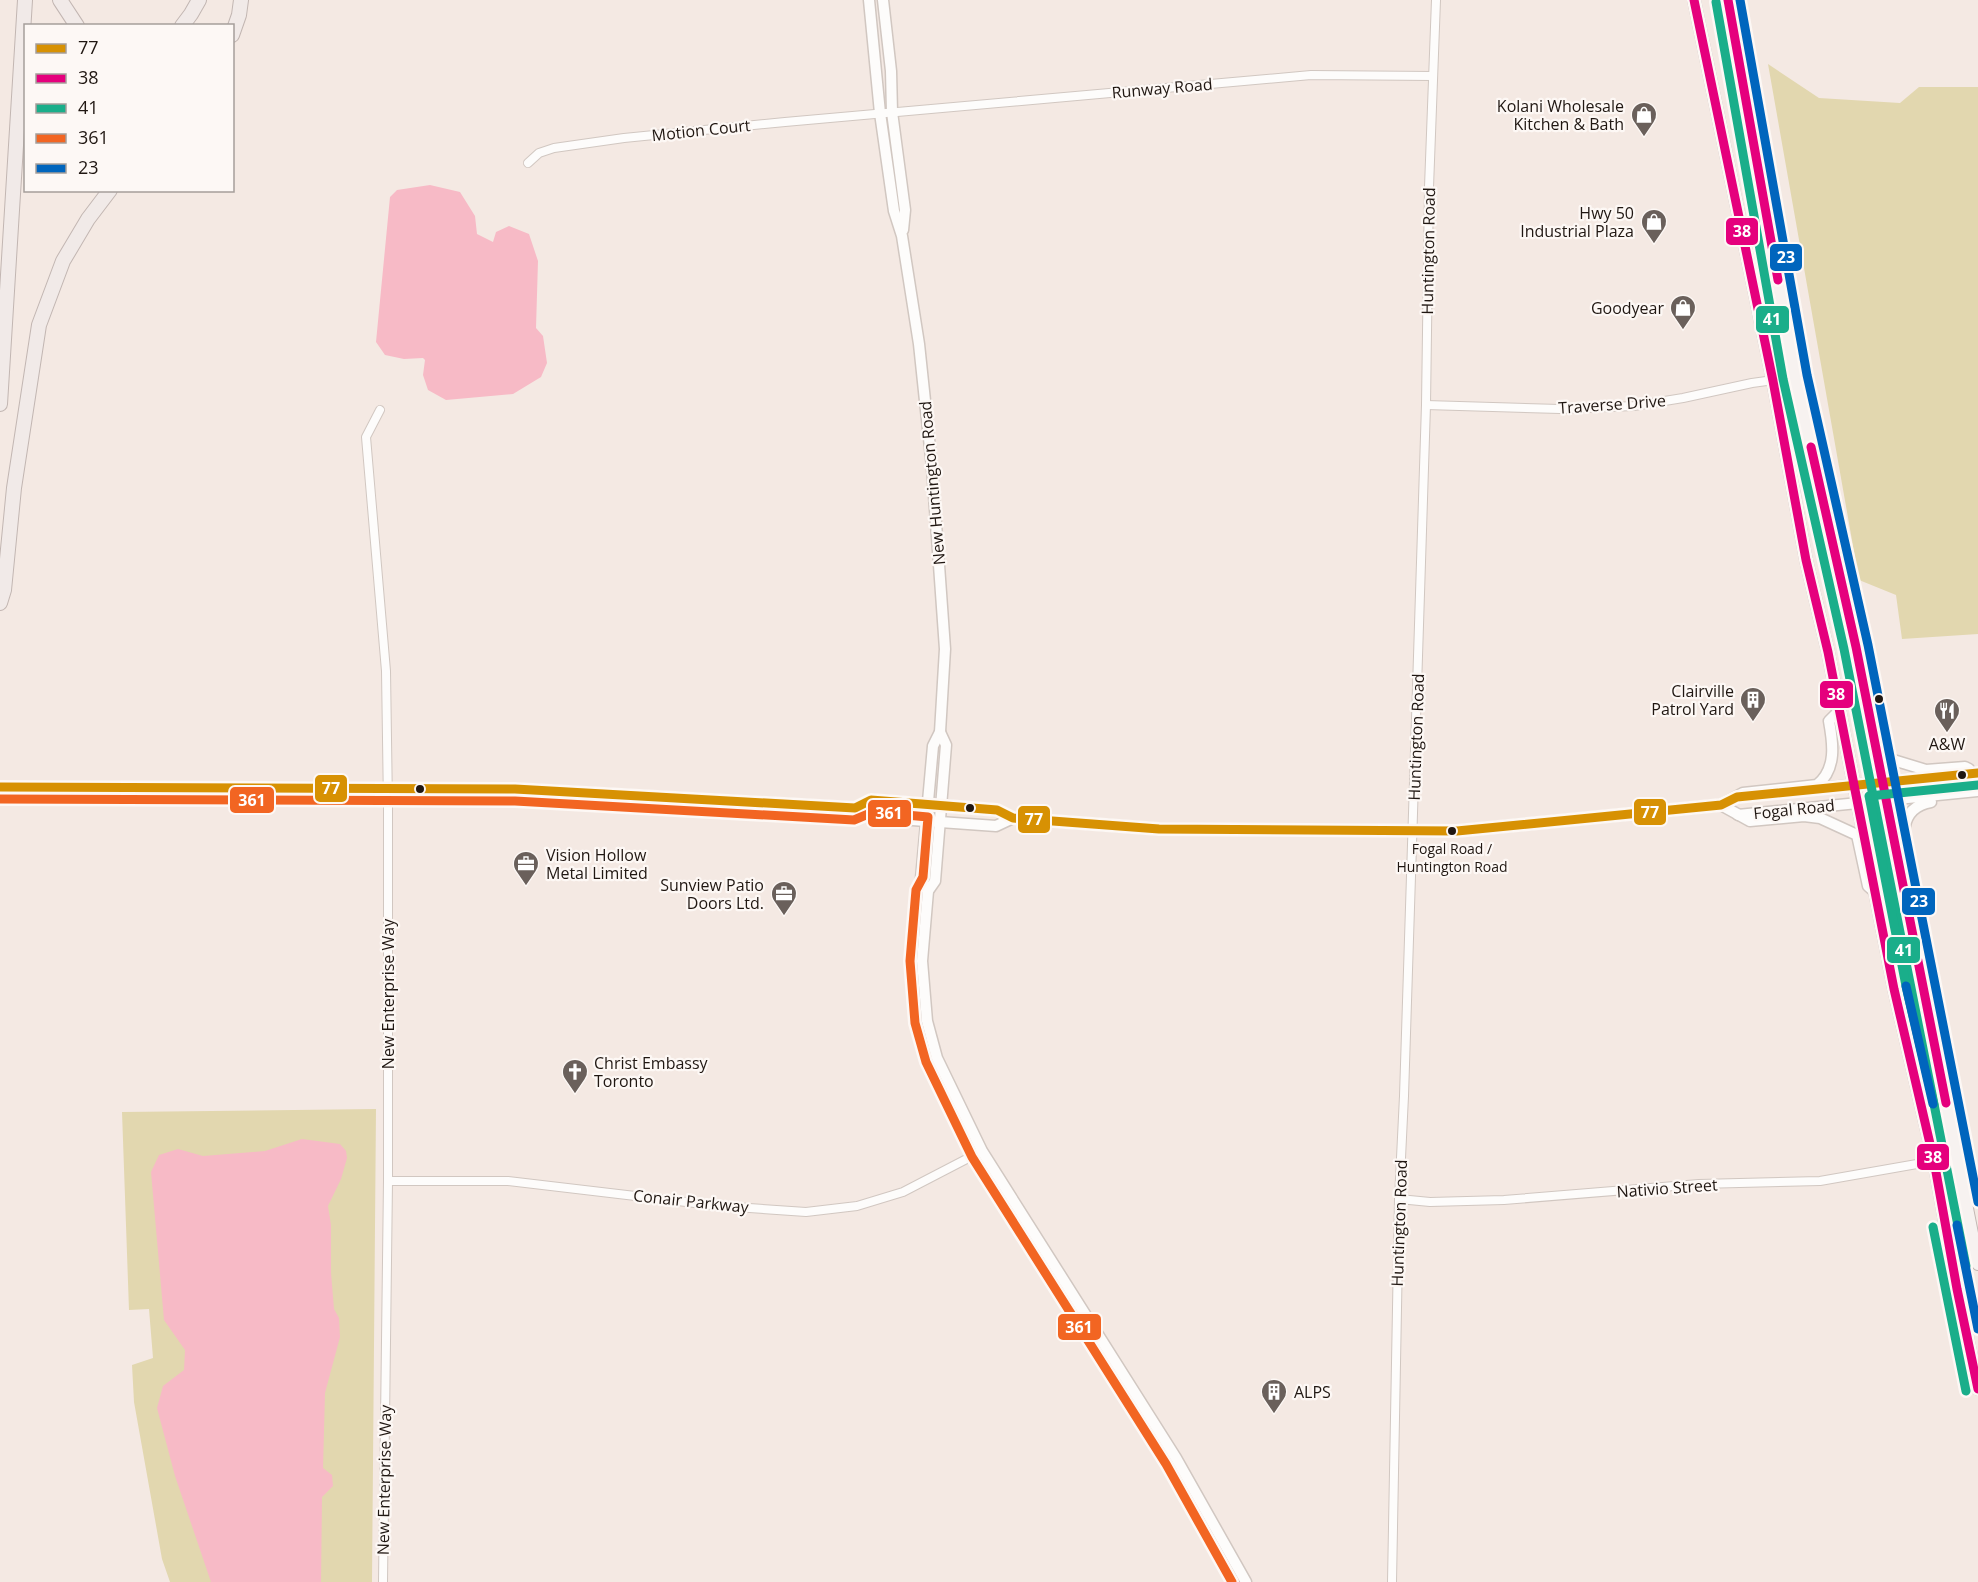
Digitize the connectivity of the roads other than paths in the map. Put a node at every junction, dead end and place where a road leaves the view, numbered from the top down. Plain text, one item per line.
1 (25, 0) edge
2 (60, 0) edge
3 (199, 0) edge
4 (241, 0) edge
5 (869, 0) edge
6 (883, 0) edge
7 (1436, 0) edge
8 (1695, 0) edge
9 (1728, 0) edge
10 (76, 24) edge
11 (184, 24) edge
12 (234, 29) edge
13 (1433, 76) junction
14 (892, 112) junction
15 (880, 113) junction
16 (528, 163) dead end
17 (108, 192) edge
18 (902, 236) junction
19 (1795, 377) junction
20 (1773, 381) junction
21 (0, 404) edge
22 (1426, 405) junction
23 (380, 410) dead end
24 (0, 603) edge
25 (1868, 709) junction
26 (1840, 710) junction
27 (940, 732) junction
28 (1978, 772) edge
29 (1883, 783) junction
30 (1855, 785) junction
31 (1, 788) edge
32 (387, 789) junction
33 (1978, 791) edge
34 (1737, 797) junction
35 (1887, 800) junction
36 (1858, 803) junction
37 (928, 805) junction
38 (1721, 805) junction
39 (941, 806) junction
40 (855, 808) junction
41 (1738, 815) junction
42 (1013, 818) junction
43 (926, 821) junction
44 (939, 822) junction
45 (1412, 831) junction
46 (928, 891) junction
47 (1877, 894) junction
48 (1911, 921) junction
49 (982, 1151) junction
50 (1934, 1161) junction
51 (388, 1181) junction
52 (1399, 1199) junction
53 (1978, 1264) edge
54 (1978, 1389) edge
55 (383, 1582) edge
56 (1246, 1582) edge
57 (1392, 1582) edge

1 - 21 highway
2 - 10 highway
3 - 11 highway
4 - 12 highway
5 - 15 street, New Huntington Road
6 - 14 street, New Huntington Road
7 - 13 street, Huntington Road
8 - 20 main road
9 - 19 main road
13 - 14 street, Runway Road
13 - 22 street, Huntington Road
14 - 15 street, Runway Road
14 - 18 street, New Huntington Road
15 - 16 street, Motion Court
15 - 18 street, New Huntington Road
17 - 24 highway
18 - 27 street, New Huntington Road
19 - 20 street, Traverse Drive
19 - 25 main road
20 - 22 street, Traverse Drive
20 - 26 main road
22 - 45 street, Huntington Road
23 - 32 street, New Enterprise Way
25 - 28 street
25 - 29 main road
26 - 30 main road
26 - 34 street
27 - 37 street, New Huntington Road
27 - 39 street, New Huntington Road
28 - 29 street, Fogal Road
29 - 30 street, Fogal Road
29 - 35 main road
30 - 34 street, Fogal Road
30 - 36 main road
31 - 32 street
32 - 40 street
32 - 51 street, New Enterprise Way
33 - 35 street, Fogal Road
33 - 48 street
34 - 38 street, Fogal Road
35 - 36 street, Fogal Road
35 - 48 main road
36 - 41 street, Fogal Road
36 - 47 main road
37 - 39 street
37 - 40 street
37 - 43 street, New Huntington Road
38 - 41 street, Fogal Road
38 - 45 street, Fogal Road
39 - 42 street
39 - 44 street, New Huntington Road
40 - 43 street
41 - 47 street
42 - 44 street
42 - 45 street, Fogal Road
43 - 44 street
43 - 46 street, New Huntington Road
44 - 46 street, New Huntington Road
45 - 52 street, Huntington Road
46 - 49 street, New Huntington Road
47 - 50 main road
48 - 53 main road
49 - 51 street, Conair Parkway
49 - 56 street, New Huntington Road
50 - 52 street, Nativio Street
50 - 54 main road
51 - 55 street, New Enterprise Way
52 - 57 street, Huntington Road

